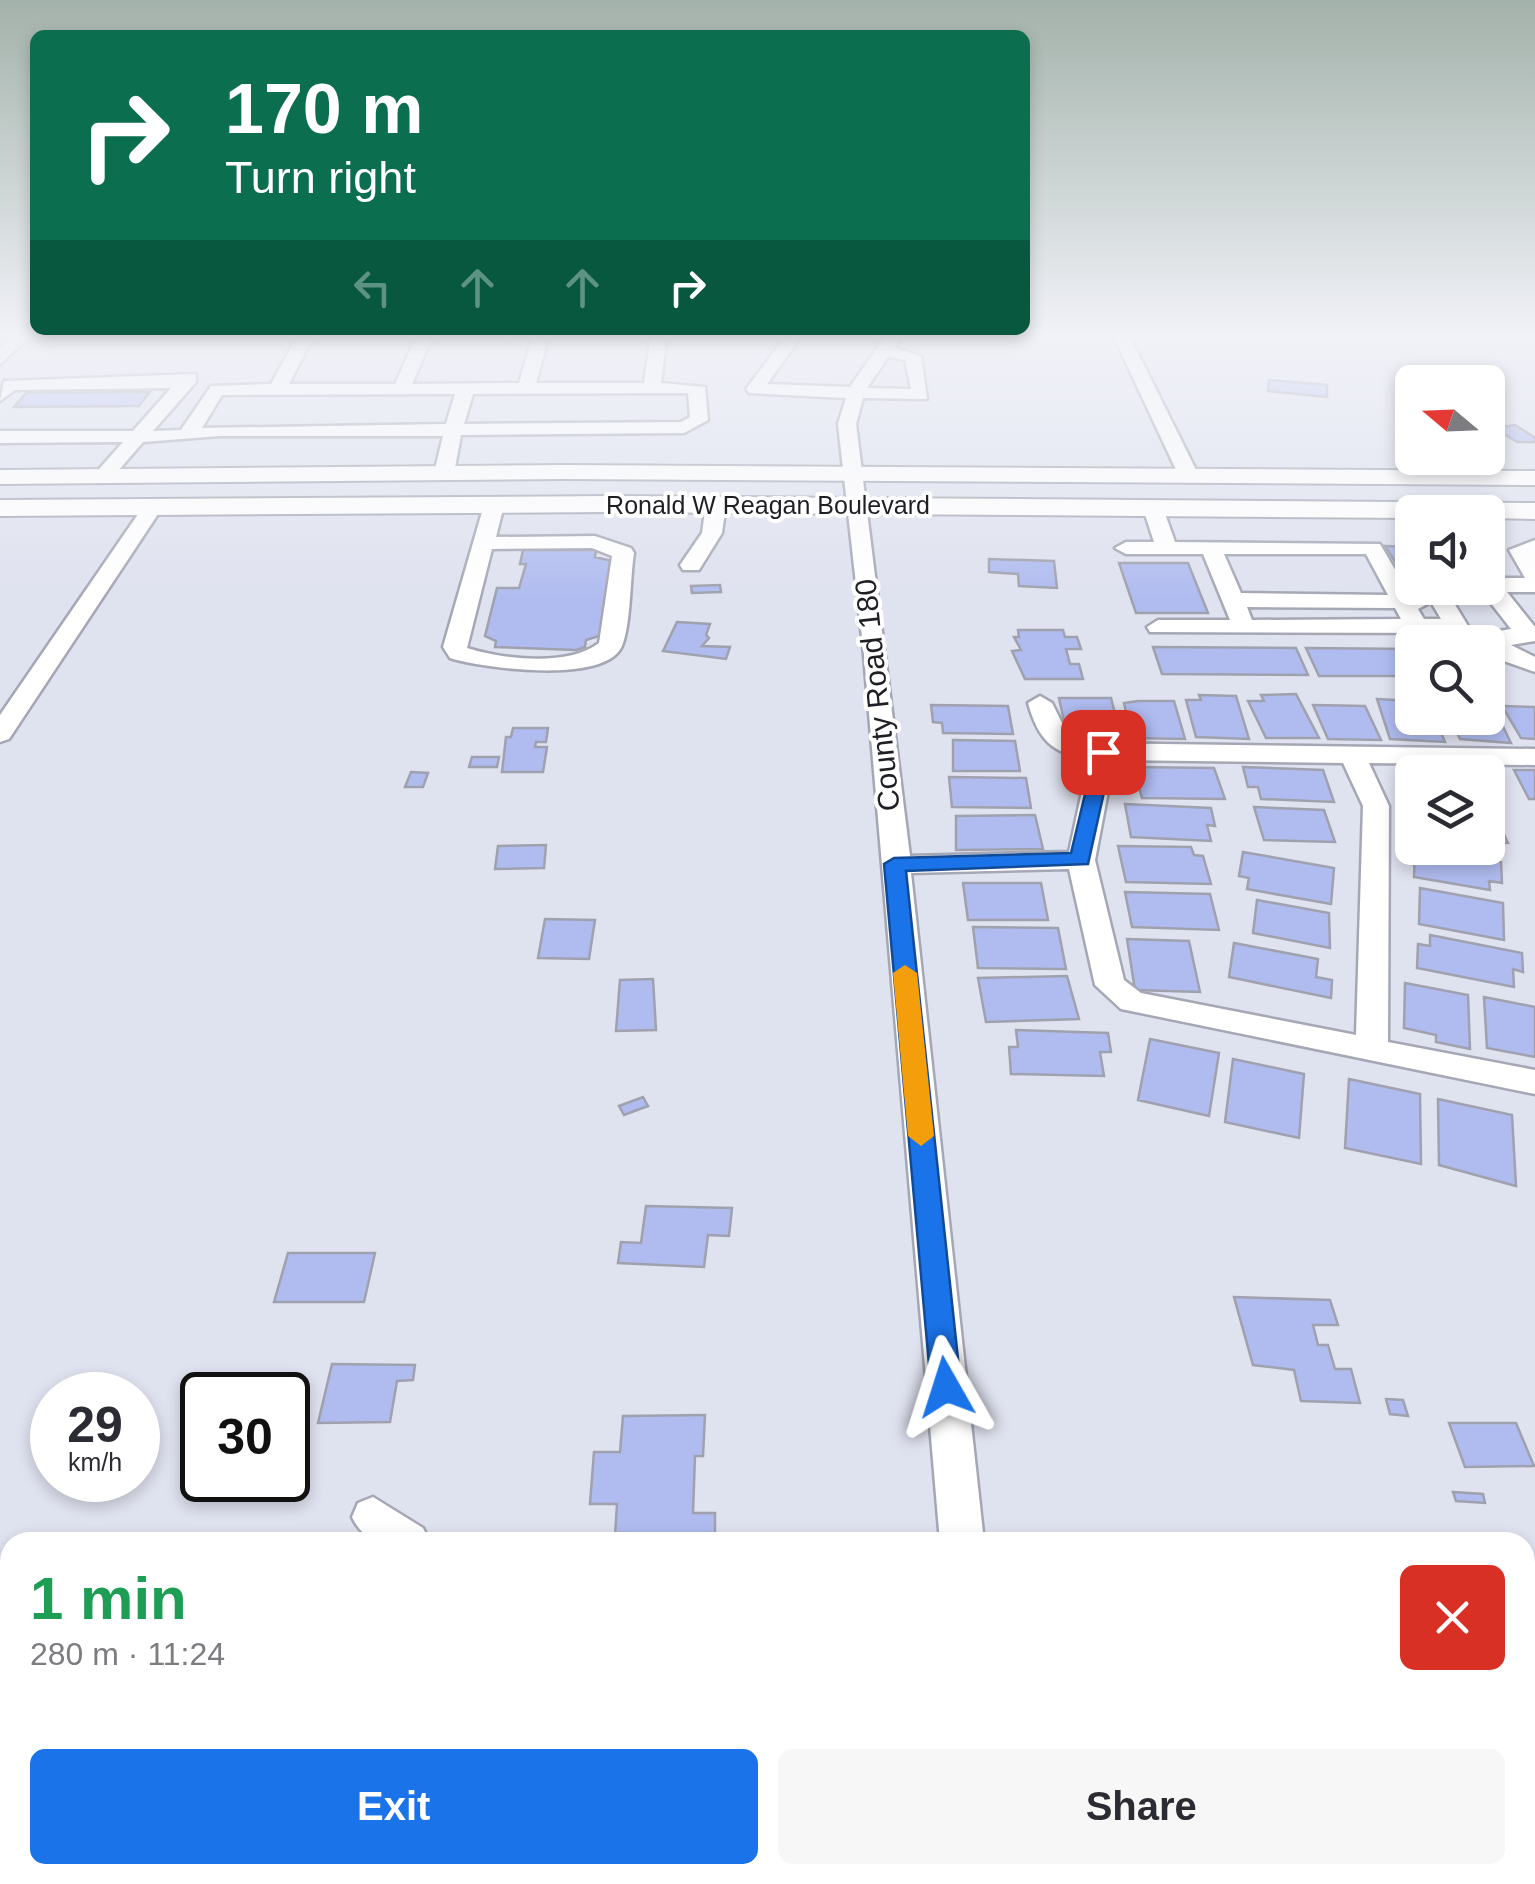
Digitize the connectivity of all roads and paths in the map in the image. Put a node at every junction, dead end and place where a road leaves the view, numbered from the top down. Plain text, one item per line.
1 (151, 423) edge
2 (196, 423) edge
3 (311, 423) edge
4 (455, 423) edge
5 (583, 423) edge
6 (693, 423) edge
7 (847, 423) edge
8 (1163, 423) edge
9 (582, 428) junction
10 (453, 430) junction
11 (306, 431) junction
12 (0, 436) edge
13 (137, 436) junction
14 (187, 436) junction
15 (444, 473) junction
16 (103, 476) junction
17 (1189, 476) junction
18 (0, 477) edge
19 (1535, 479) edge
20 (852, 489) junction
21 (1432, 495) edge
22 (716, 504) junction
23 (494, 505) junction
24 (0, 508) edge
25 (152, 508) junction
26 (1153, 508) junction
27 (1395, 511) edge
28 (1505, 511) edge
29 (1535, 511) edge
30 (484, 543) junction
31 (1535, 546) edge
32 (1126, 548) dead end
33 (1167, 548) junction
34 (1211, 548) junction
35 (690, 565) dead end
36 (1535, 576) edge
37 (1505, 584) edge
38 (1535, 585) edge
39 (1395, 588) edge
40 (1233, 600) junction
41 (1292, 601) junction
42 (1395, 602) edge
43 (1505, 603) edge
44 (1244, 626) junction
45 (1302, 626) junction
46 (1395, 626) edge
47 (1158, 627) dead end
48 (1530, 634) edge
49 (1535, 665) edge
50 (1040, 703) dead end
51 (0, 734) edge
52 (1103, 752) junction
53 (1352, 754) junction
54 (1535, 756) edge
55 (1081, 860) junction
56 (894, 864) junction
57 (1372, 1050) junction
58 (1535, 1082) edge
59 (373, 1517) dead end
60 (394, 1532) edge
61 (961, 1532) edge

1 - 13 street
2 - 14 street
3 - 11 street
4 - 10 street
5 - 9 street
6 - 9 street
7 - 20 street, County Road 180
8 - 17 street
9 - 10 street
10 - 11 street
10 - 15 street
11 - 14 street
12 - 13 street
13 - 14 street
13 - 16 street
15 - 16 main road, Ronald W Reagan Boulevard
15 - 20 main road, Ronald W Reagan Boulevard
16 - 18 main road, Ronald W Reagan Boulevard
17 - 19 main road, Ronald W Reagan Boulevard
17 - 20 main road, Ronald W Reagan Boulevard
19 - 21 main road
20 - 22 main road, Ronald W Reagan Boulevard
20 - 26 main road, Ronald W Reagan Boulevard
20 - 56 street, County Road 180
22 - 23 main road, Ronald W Reagan Boulevard
22 - 35 street
23 - 25 main road, Ronald W Reagan Boulevard
23 - 30 street
24 - 25 main road, Ronald W Reagan Boulevard
25 - 51 street
26 - 27 main road, Ronald W Reagan Boulevard
26 - 33 street
28 - 29 main road, Ronald W Reagan Boulevard
30 - 30 street
31 - 36 street
32 - 33 street
33 - 34 street
34 - 39 street
34 - 40 street
37 - 38 street
40 - 41 street
40 - 44 street
41 - 42 street
41 - 45 street
43 - 48 street
44 - 45 street
44 - 47 street
45 - 46 street
48 - 49 street
50 - 52 street
52 - 53 street
52 - 55 street
53 - 54 street
53 - 57 street
55 - 56 street
55 - 57 street
56 - 61 street, County Road 180
57 - 58 street
59 - 60 street

